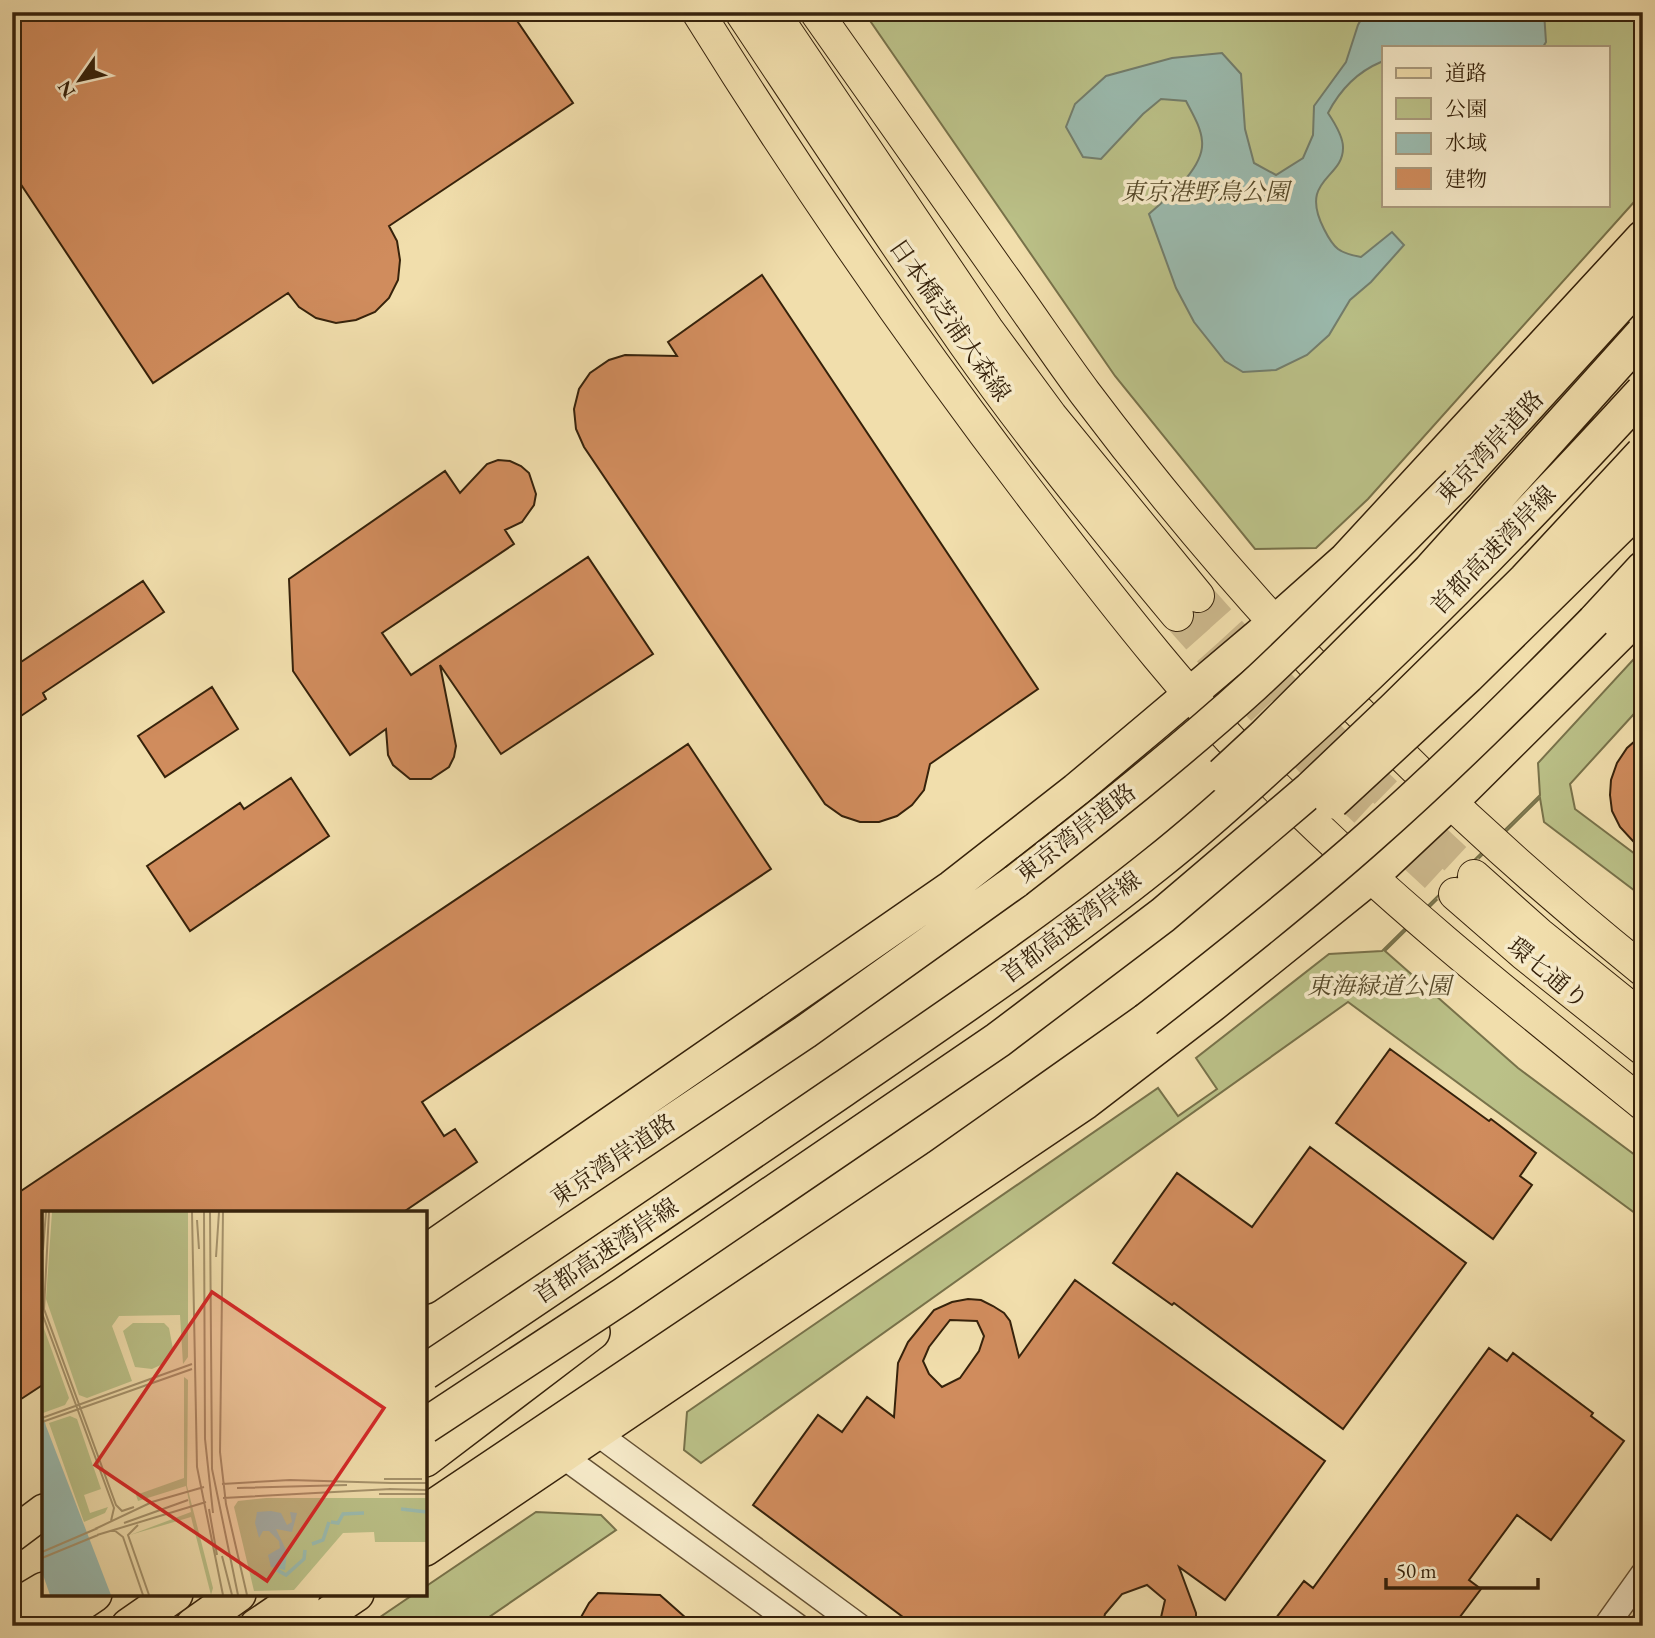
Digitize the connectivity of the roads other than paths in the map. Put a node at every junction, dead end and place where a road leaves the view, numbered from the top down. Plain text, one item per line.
1 (687, 12) edge
2 (698, 12) edge
3 (741, 12) edge
4 (772, 12) edge
5 (818, 14) edge
6 (746, 89) junction
7 (1643, 237) edge
8 (1643, 280) edge
9 (1643, 334) edge
10 (1643, 392) edge
11 (1643, 454) edge
12 (1643, 503) edge
13 (1643, 568) edge
14 (1643, 611) edge
15 (1274, 623) junction
16 (1191, 694) junction
17 (1452, 801) junction
18 (1371, 877) junction
19 (1581, 920) junction
20 (1643, 953) edge
21 (1643, 970) edge
22 (970, 1002) junction
23 (1643, 1018) edge
24 (998, 1040) junction
25 (1643, 1049) edge
26 (1643, 1104) edge
27 (611, 1248) junction
28 (427, 1251) edge
29 (427, 1286) edge
30 (624, 1295) junction
31 (427, 1350) edge
32 (427, 1371) edge
33 (427, 1425) edge
34 (598, 1434) junction
35 (427, 1457) edge
36 (564, 1457) junction
37 (427, 1511) edge
38 (42, 1512) edge
39 (12, 1535) edge
40 (42, 1539) edge
41 (427, 1548) edge
42 (12, 1555) edge
43 (1643, 1574) edge
44 (42, 1591) edge
45 (91, 1596) edge
46 (172, 1596) edge
47 (235, 1596) edge
48 (300, 1596) edge
49 (354, 1596) edge
50 (12, 1609) edge
51 (47, 1626) edge
52 (129, 1626) edge
53 (193, 1626) edge
54 (256, 1626) edge
55 (310, 1626) edge
56 (797, 1626) edge
57 (859, 1626) edge
58 (1606, 1626) edge

1 - 6 main road
2 - 6 main road
3 - 4 main road, 日本橋芝浦大森線
5 - 15 main road
6 - 16 main road
7 - 15 highway
8 - 29 highway, 東京湾岸道路, bridge
9 - 22 highway, bridge
10 - 22 highway, 首都高速湾岸線, bridge
11 - 24 highway, 首都高速湾岸線, bridge
12 - 24 highway, bridge
13 - 37 highway, bridge
14 - 17 highway
15 - 16 highway
15 - 17 main road
16 - 18 main road
16 - 28 highway
17 - 18 highway
17 - 19 main road
18 - 26 main road
18 - 34 highway
19 - 20 street
19 - 21 main road
22 - 27 highway, 首都高速湾岸線, bridge
23 - 25 main road, 環七通り
24 - 30 highway, 首都高速湾岸線, bridge
27 - 31 highway, bridge
27 - 32 highway, 首都高速湾岸線, bridge
30 - 33 highway, 首都高速湾岸線, bridge
30 - 35 highway, bridge
34 - 36 highway
34 - 57 street
36 - 41 highway
36 - 56 street
38 - 39 highway
40 - 42 highway
43 - 58 street
44 - 50 highway
45 - 51 highway
46 - 52 highway
47 - 53 highway
48 - 54 highway
49 - 55 highway

